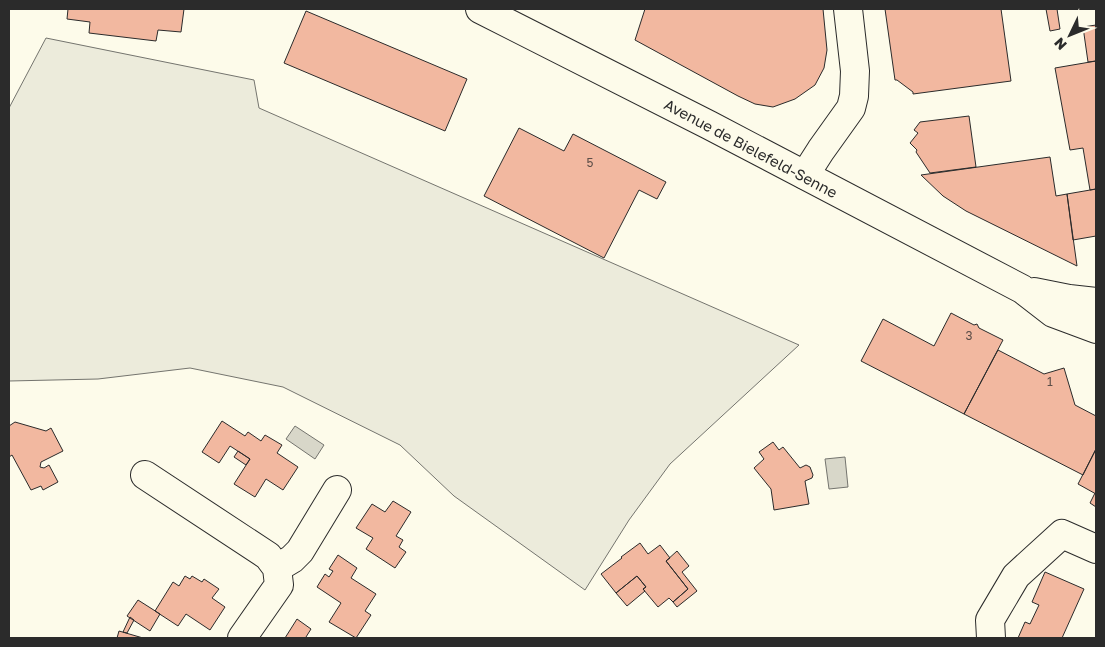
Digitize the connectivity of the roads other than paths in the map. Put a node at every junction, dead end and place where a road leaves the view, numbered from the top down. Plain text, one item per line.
1 (480, 9) edge
2 (848, 9) edge
3 (805, 175) junction
4 (1022, 289) junction
5 (1096, 302) edge
6 (1096, 329) edge
7 (145, 475) dead end
8 (337, 490) dead end
9 (1096, 549) edge
10 (277, 568) junction
11 (242, 638) edge
12 (991, 638) edge

1 - 3 main road, Avenue de Bielefeld-Senne
2 - 3 main road
3 - 4 main road, Avenue de Bielefeld-Senne
4 - 5 main road, Avenue de Bielefeld-Senne
4 - 6 main road, Avenue de Bielefeld-Senne
7 - 10 main road
8 - 10 main road
9 - 12 main road
10 - 11 main road

